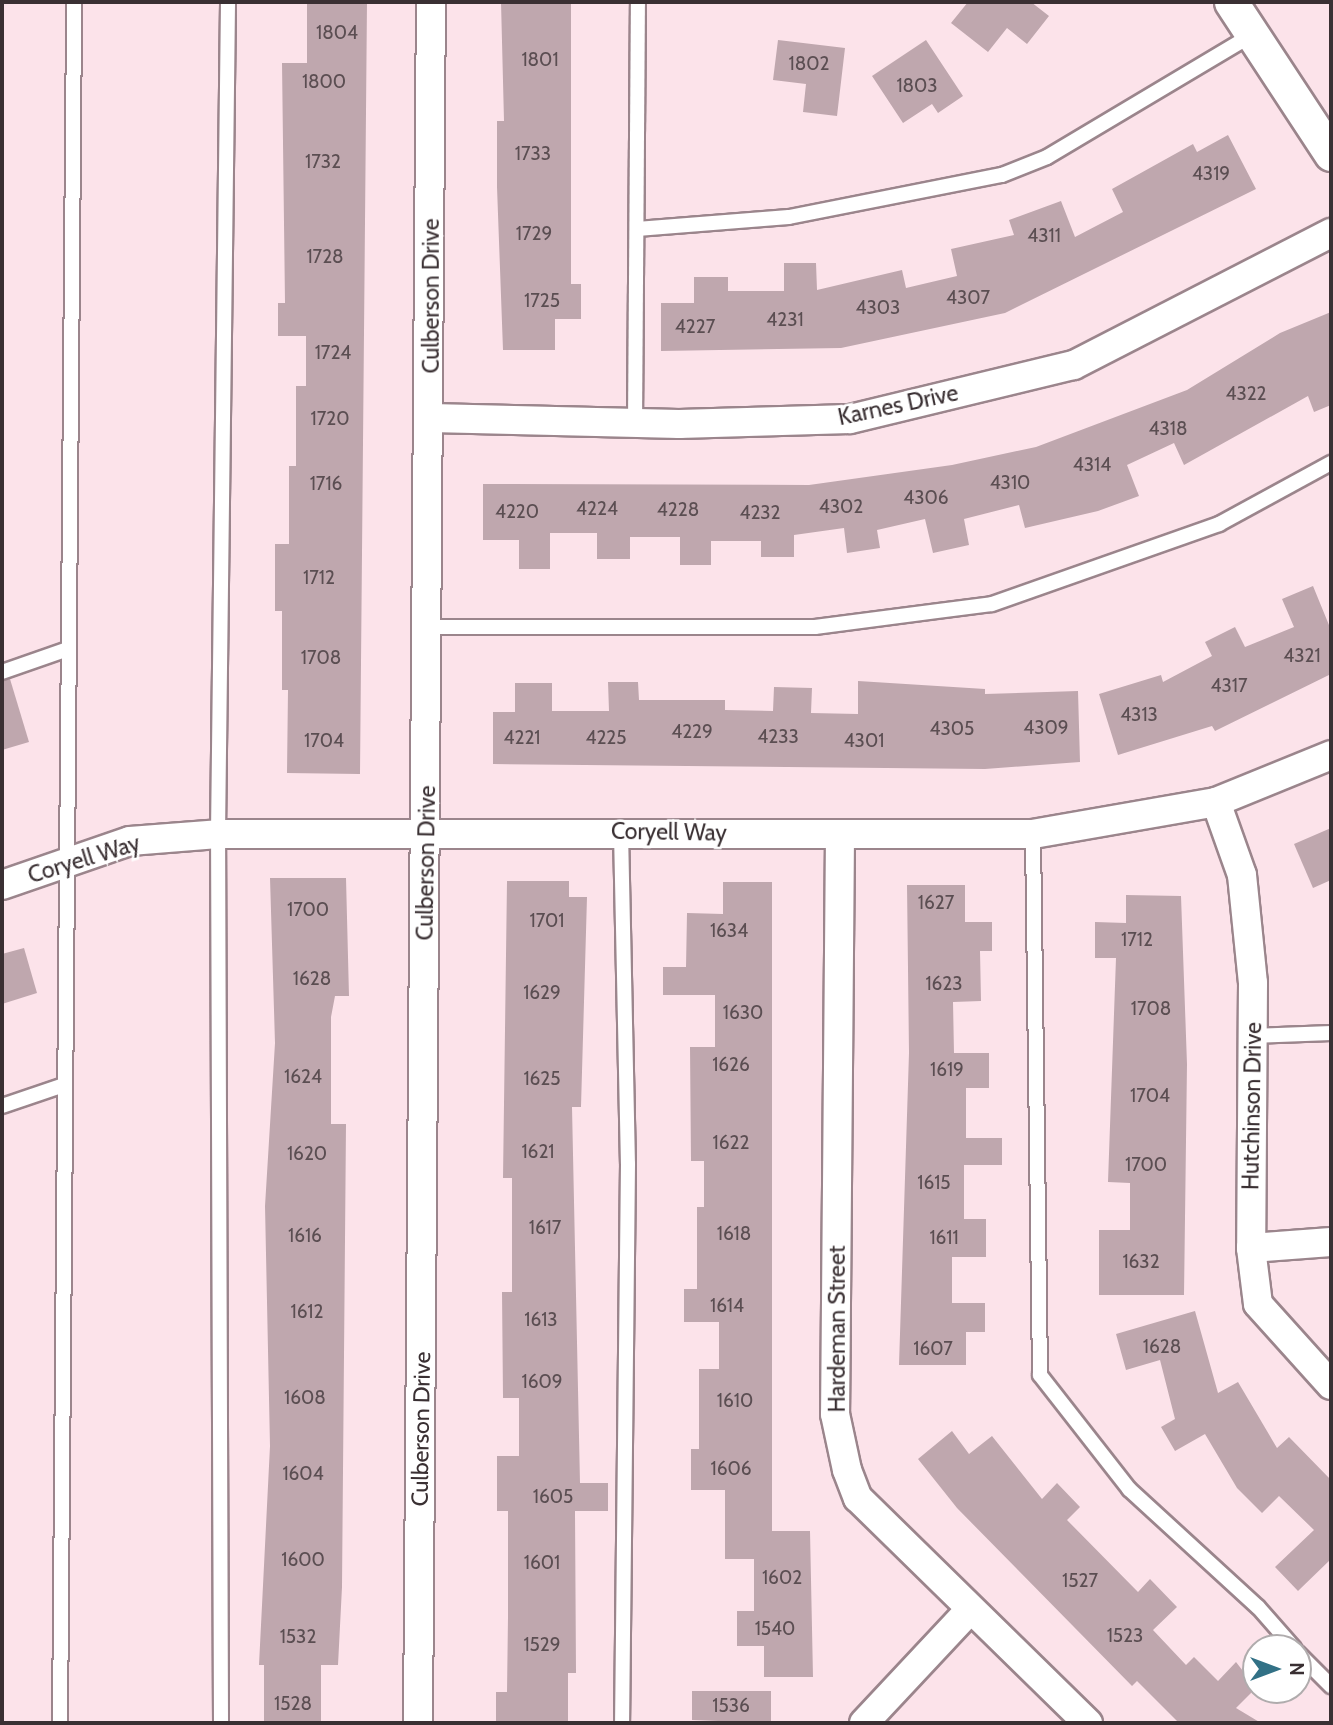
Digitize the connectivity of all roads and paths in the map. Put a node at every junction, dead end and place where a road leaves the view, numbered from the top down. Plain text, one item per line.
1 (74, 2) edge
2 (228, 2) edge
3 (431, 2) edge
4 (638, 2) edge
5 (1231, 2) edge
6 (1252, 35) junction
7 (1331, 154) edge
8 (637, 229) junction
9 (1331, 233) edge
10 (431, 418) junction
11 (635, 423) junction
12 (1331, 464) edge
13 (429, 627) junction
14 (65, 650) junction
15 (2, 672) edge
16 (1331, 755) edge
17 (1216, 802) junction
18 (621, 830) junction
19 (218, 834) junction
20 (426, 834) junction
21 (1033, 834) junction
22 (840, 835) junction
23 (67, 863) junction
24 (2, 885) edge
25 (1331, 1033) edge
26 (1252, 1036) junction
27 (64, 1085) junction
28 (2, 1106) edge
29 (1331, 1242) edge
30 (1251, 1248) junction
31 (1331, 1385) edge
32 (968, 1612) junction
33 (1282, 1634) edge
34 (1312, 1667) edge
35 (1331, 1686) edge
36 (60, 1723) edge
37 (221, 1723) edge
38 (418, 1723) edge
39 (622, 1723) edge
40 (864, 1723) edge
41 (1088, 1723) edge

1 - 14 lane
2 - 19 lane
3 - 10 street, Culberson Drive
4 - 8 lane
5 - 6 street
6 - 7 street
6 - 8 lane
8 - 11 lane
9 - 11 street, Karnes Drive
10 - 11 street, Karnes Drive
10 - 13 street, Culberson Drive
12 - 13 lane
13 - 20 street, Culberson Drive
14 - 15 lane
14 - 23 lane
16 - 17 street, Coryell Way
17 - 21 street, Coryell Way
17 - 26 street, Hutchinson Drive
18 - 20 street, Coryell Way
18 - 22 street, Coryell Way
18 - 39 lane
19 - 20 street, Coryell Way
19 - 23 street, Coryell Way
19 - 37 lane
20 - 38 street, Culberson Drive
21 - 22 street, Coryell Way
21 - 33 lane
22 - 32 street, Hardeman Street
23 - 24 street, Coryell Way
23 - 27 lane
25 - 26 lane
26 - 30 street, Hutchinson Drive
27 - 28 lane
27 - 36 lane
29 - 30 street
30 - 31 street, Hutchinson Drive
32 - 40 street
32 - 41 street, Hardeman Street
34 - 35 lane

